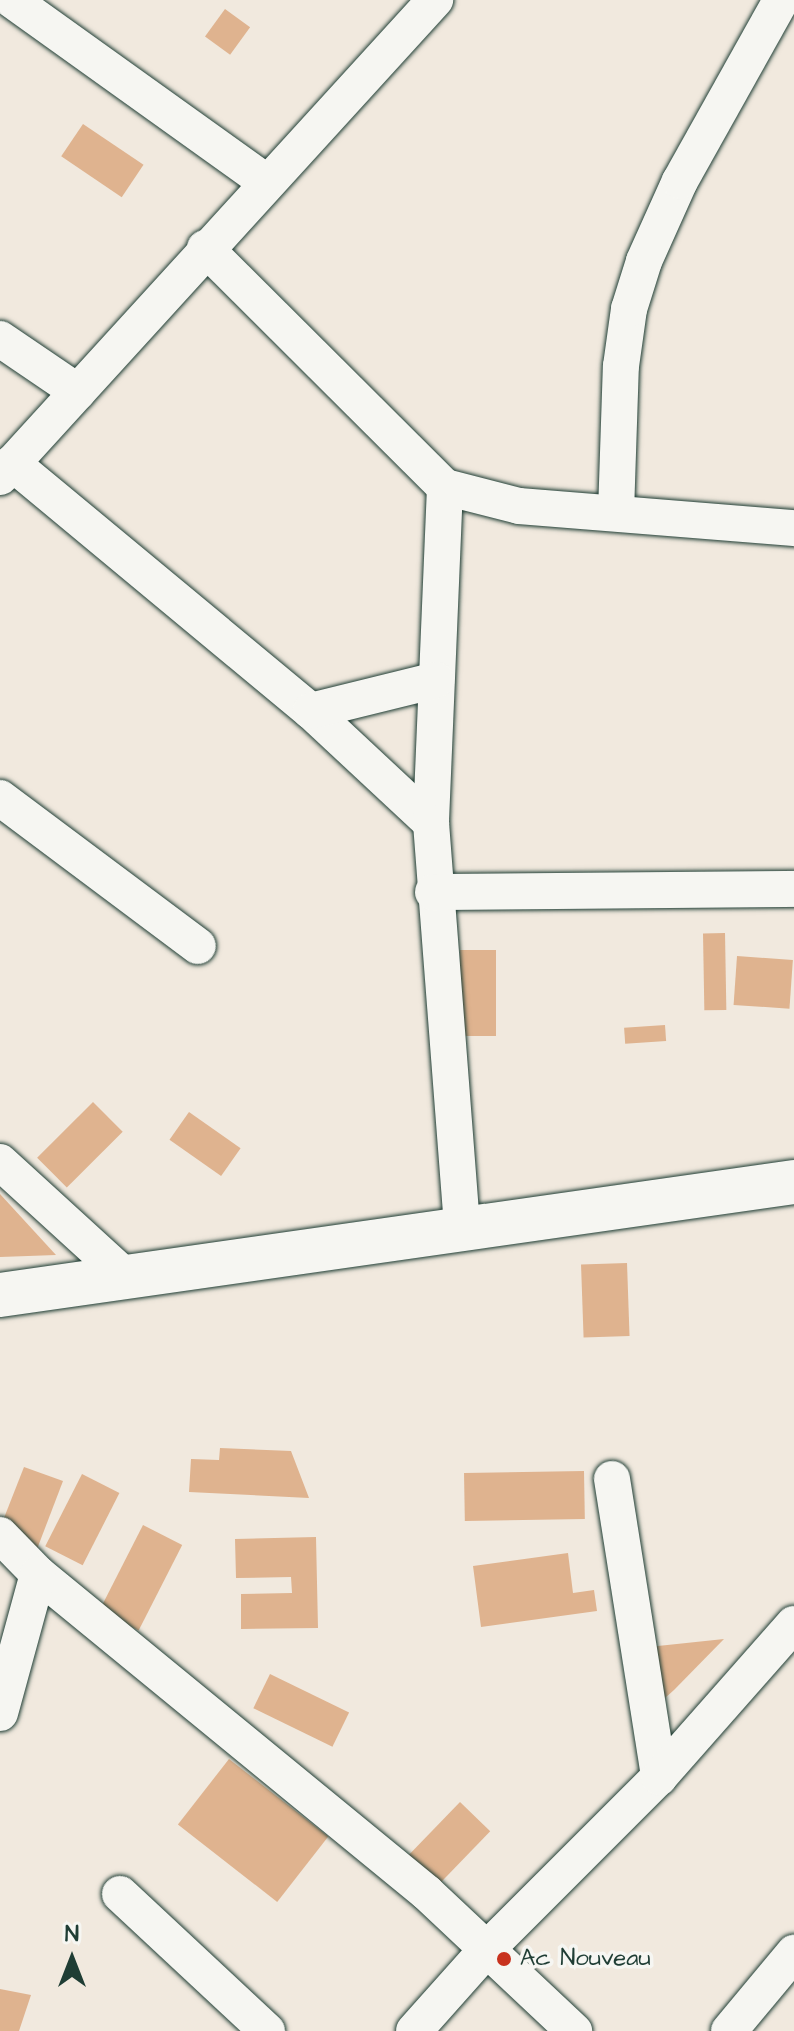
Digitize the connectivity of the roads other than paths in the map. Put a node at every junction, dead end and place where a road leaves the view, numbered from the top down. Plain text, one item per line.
1 (12, 0) edge
2 (435, 0) edge
3 (781, 0) edge
4 (266, 182) junction
5 (205, 248) junction
6 (0, 339) edge
7 (78, 392) junction
8 (6, 470) edge
9 (445, 487) junction
10 (616, 513) junction
11 (794, 528) edge
12 (436, 680) junction
13 (311, 711) junction
14 (0, 798) edge
15 (431, 823) junction
16 (794, 889) edge
17 (433, 892) junction
18 (198, 946) dead end
19 (0, 1162) edge
20 (794, 1182) edge
21 (462, 1226) junction
22 (125, 1276) junction
23 (0, 1295) edge
24 (612, 1479) dead end
25 (0, 1535) edge
26 (38, 1574) junction
27 (792, 1632) edge
28 (0, 1713) edge
29 (659, 1777) junction
30 (120, 1894) dead end
31 (488, 1948) junction
32 (794, 1953) edge
33 (267, 2031) edge
34 (414, 2031) edge
35 (574, 2031) edge
36 (729, 2031) edge

1 - 4 street
2 - 4 street
3 - 10 street
4 - 5 street
5 - 7 street
5 - 9 street
6 - 7 street
7 - 8 street
8 - 13 street
9 - 10 street
9 - 12 street
10 - 11 street
12 - 13 street
12 - 15 street
13 - 15 street
14 - 18 street
15 - 17 street
16 - 17 street
17 - 21 street
19 - 22 street
20 - 21 main road
21 - 22 main road
22 - 23 main road
24 - 29 street
25 - 26 street
26 - 28 street
26 - 31 street
27 - 29 street
29 - 31 street
30 - 33 street
31 - 34 street
31 - 35 street
32 - 36 street

